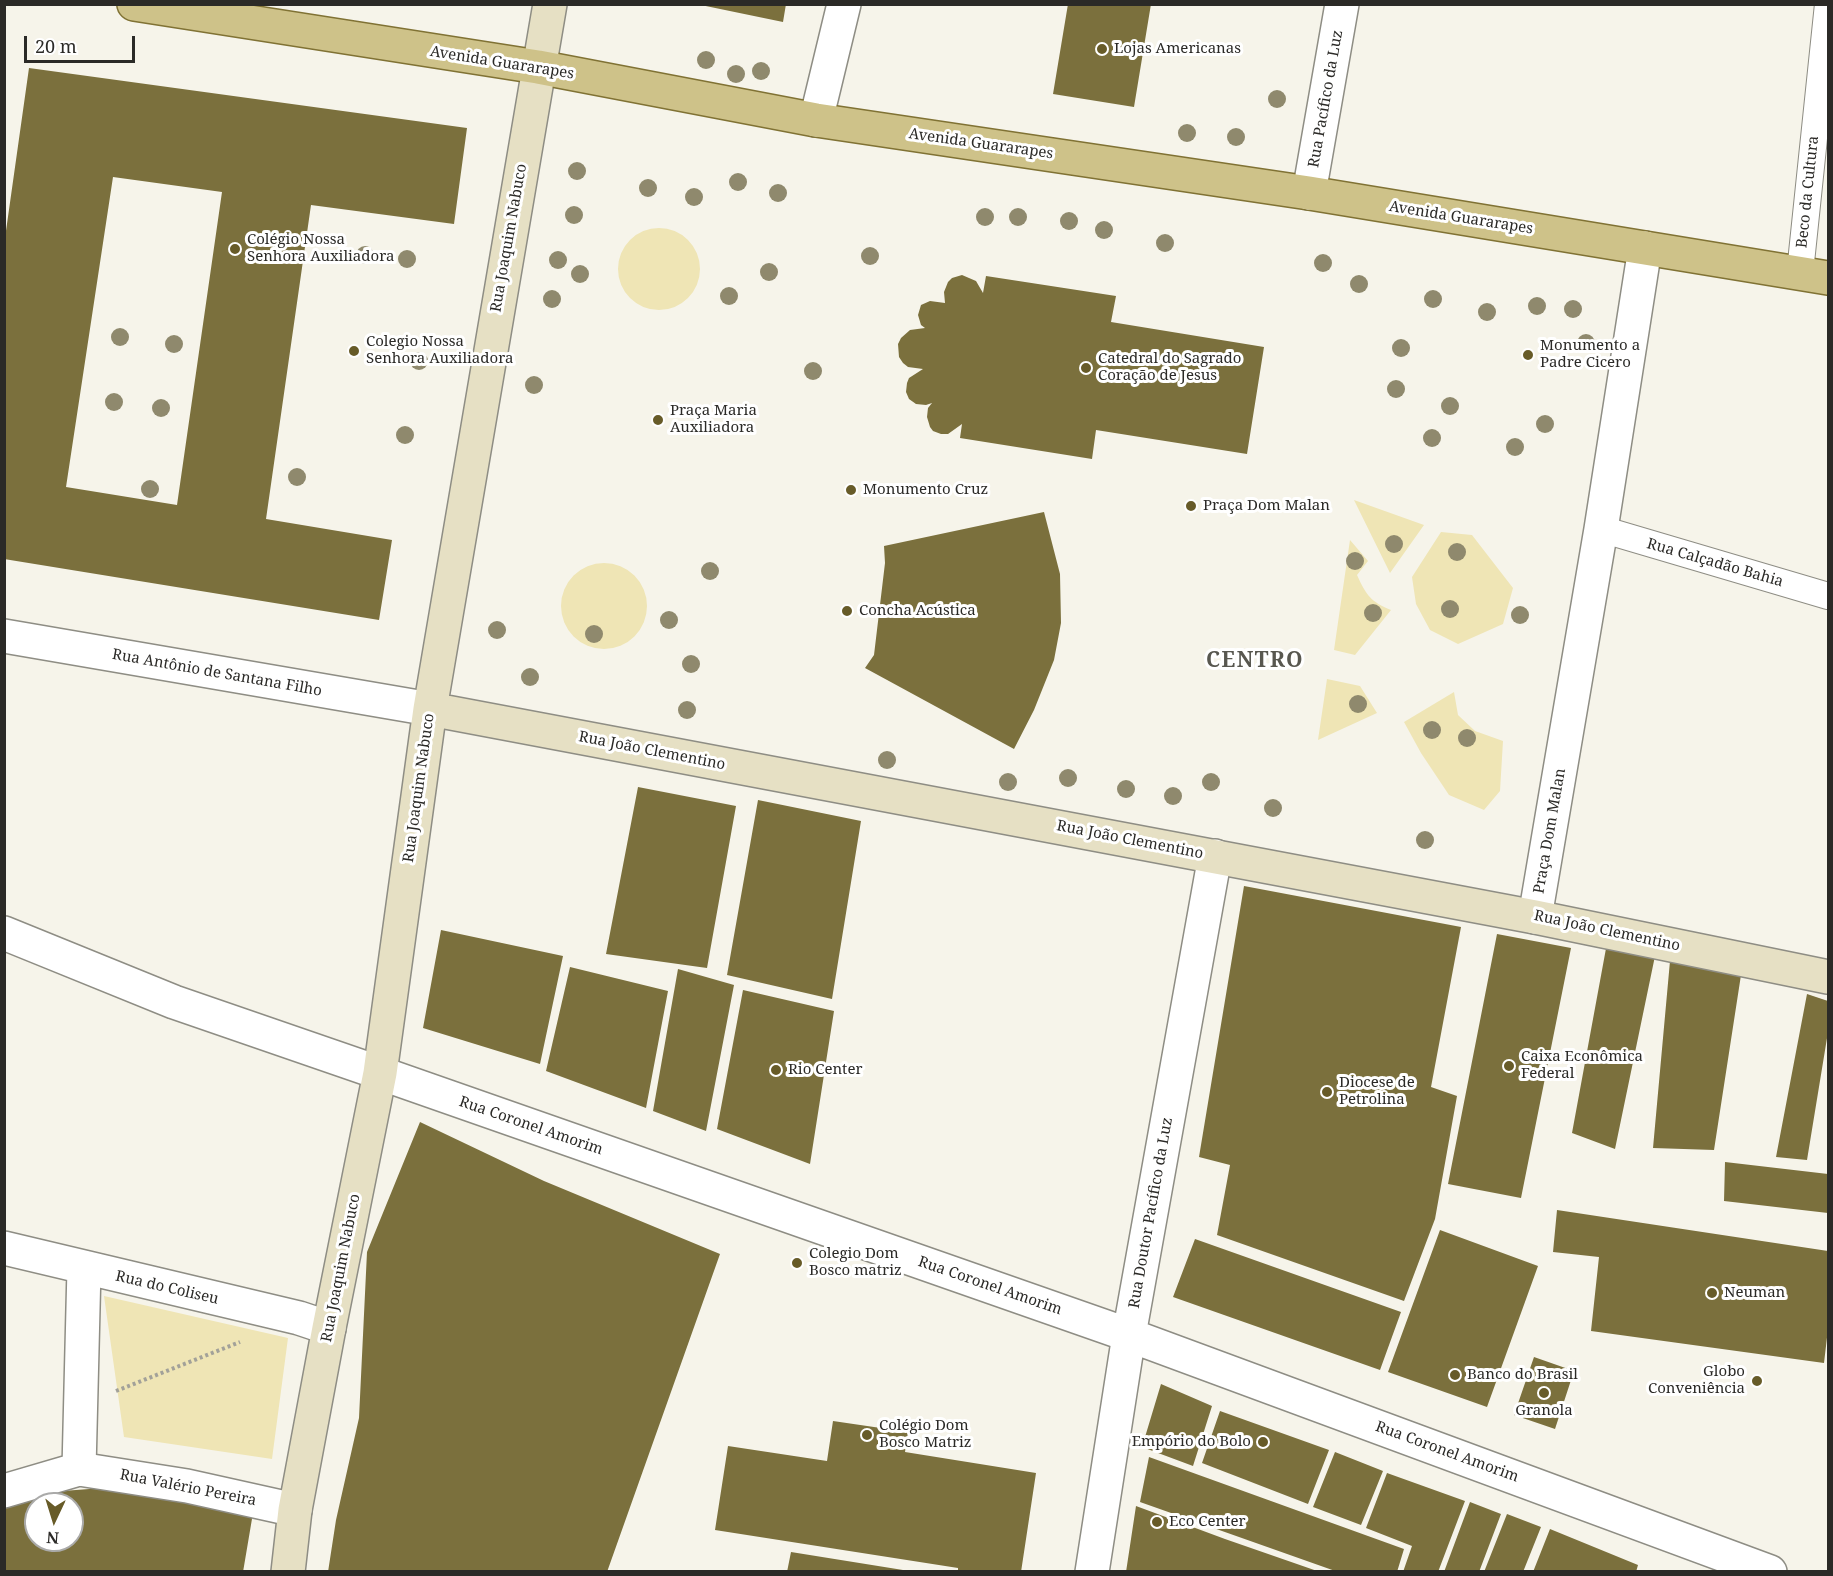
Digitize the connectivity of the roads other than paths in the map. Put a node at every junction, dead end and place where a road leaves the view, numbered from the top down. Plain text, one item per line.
1 (134, 4) edge
2 (550, 4) edge
3 (844, 4) edge
4 (1342, 4) edge
5 (1828, 4) edge
6 (538, 68) junction
7 (816, 120) junction
8 (1309, 193) junction
9 (1645, 248) junction
10 (1814, 275) edge
11 (1601, 529) junction
12 (1828, 596) edge
13 (4, 636) edge
14 (430, 709) junction
15 (1215, 856) junction
16 (1535, 917) junction
17 (4, 933) edge
18 (1828, 977) edge
19 (380, 1073) junction
20 (4, 1248) edge
21 (84, 1268) junction
22 (329, 1328) junction
23 (1129, 1335) junction
24 (79, 1469) junction
25 (4, 1491) edge
26 (295, 1510) junction
27 (288, 1572) edge
28 (1092, 1572) edge
29 (1770, 1572) edge

1 - 6 main road, Avenida Guararapes
2 - 6 main road, Rua Joaquim Nabuco
3 - 7 street
4 - 8 street, Rua Pacífico da Luz
5 - 10 street, Beco da Cultura
6 - 7 main road, Avenida Guararapes
6 - 14 main road, Rua Joaquim Nabuco
7 - 8 main road, Avenida Guararapes
8 - 9 main road, Avenida Guararapes
9 - 10 main road, Avenida Guararapes
9 - 11 street, Praça Dom Malan
11 - 12 street, Rua Calçadão Bahia
11 - 16 street, Praça Dom Malan
13 - 14 street, Rua Antônio de Santana Filho
14 - 15 main road, Rua João Clementino
14 - 19 main road, Rua Joaquim Nabuco
15 - 16 main road, Rua João Clementino
15 - 23 street, Rua Doutor Pacífico da Luz
16 - 18 main road, Rua João Clementino
17 - 19 street, Rua Coronel Amorim
19 - 22 main road, Rua Joaquim Nabuco
19 - 23 street, Rua Coronel Amorim
20 - 21 street, Rua do Coliseu
21 - 22 street, Rua do Coliseu
21 - 24 street
22 - 26 main road, Rua Joaquim Nabuco
23 - 28 street, Rua Doutor Pacífico da Luz
23 - 29 street, Rua Coronel Amorim
24 - 25 street, Rua Valério Pereira
24 - 26 street, Rua Valério Pereira
26 - 27 main road, Rua Joaquim Nabuco

